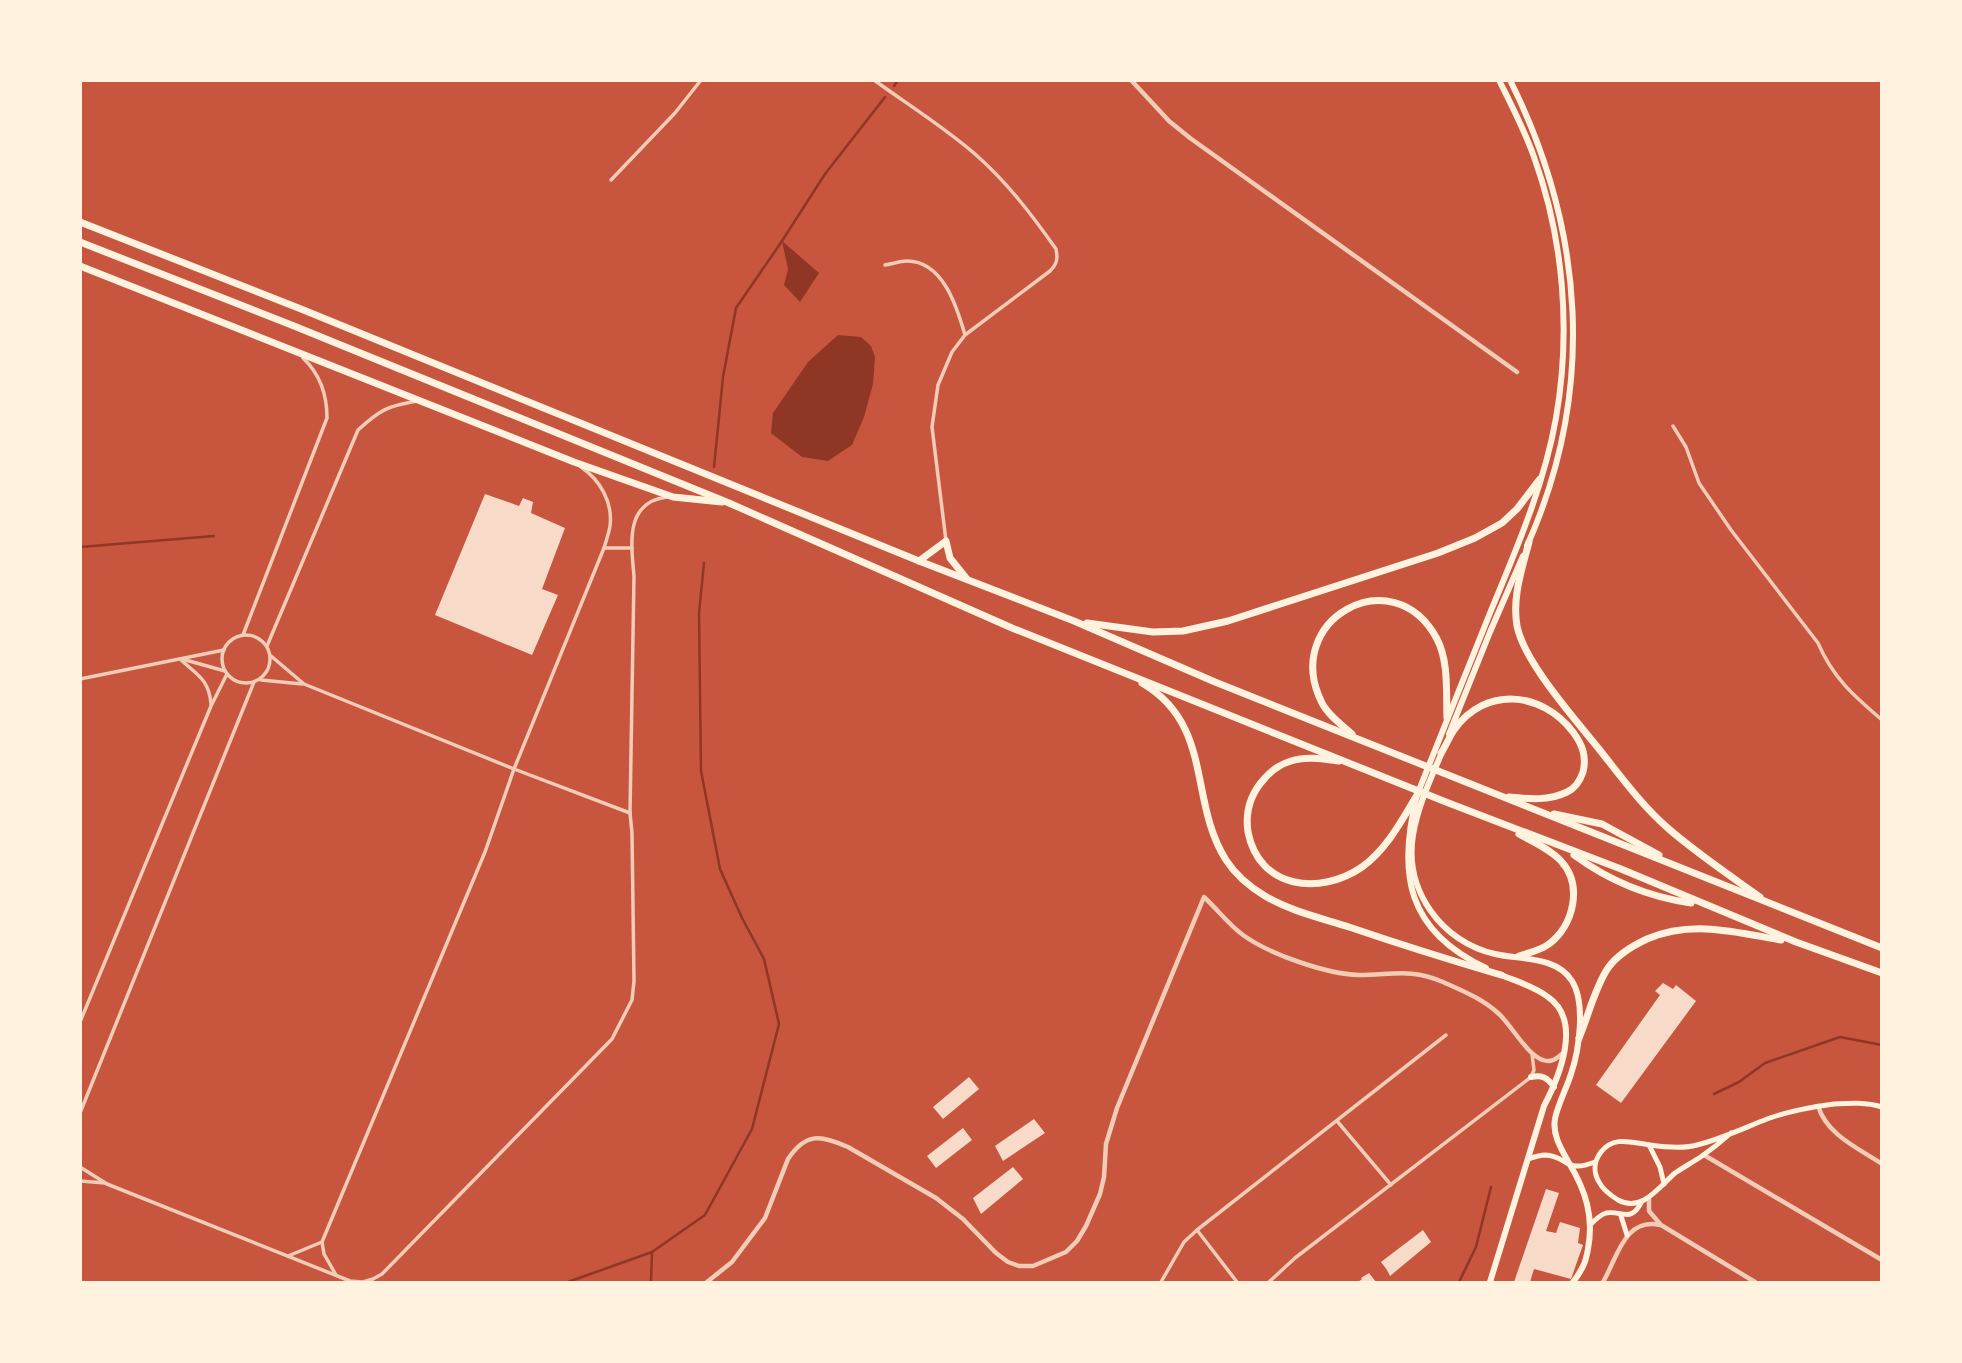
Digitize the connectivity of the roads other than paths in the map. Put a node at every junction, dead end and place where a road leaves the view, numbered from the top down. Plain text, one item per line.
1 (701, 80) edge
2 (874, 80) edge
3 (1131, 80) edge
4 (1499, 80) edge
5 (1510, 80) edge
6 (611, 180) dead end
7 (80, 222) edge
8 (80, 242) edge
9 (80, 265) edge
10 (885, 265) dead end
11 (965, 335) junction
12 (287, 347) junction
13 (1517, 372) dead end
14 (418, 401) junction
15 (1673, 426) dead end
16 (574, 462) junction
17 (1540, 480) junction
18 (673, 497) junction
19 (729, 503) junction
20 (946, 541) junction
21 (1529, 542) junction
22 (604, 548) junction
23 (632, 548) junction
24 (919, 561) junction
25 (966, 579) junction
26 (1074, 621) junction
27 (243, 635) junction
28 (267, 646) junction
29 (224, 650) junction
30 (271, 656) junction
31 (180, 659) junction
32 (1121, 670) junction
33 (226, 672) junction
34 (80, 680) edge
35 (256, 681) junction
36 (304, 684) junction
37 (211, 706) junction
38 (1447, 718) junction
39 (1881, 720) edge
40 (1354, 737) junction
41 (1441, 754) junction
42 (1349, 762) junction
43 (514, 769) junction
44 (1417, 795) junction
45 (1503, 797) junction
46 (1540, 812) junction
47 (630, 813) junction
48 (1494, 820) junction
49 (1565, 848) junction
50 (1687, 871) junction
51 (1769, 903) junction
52 (1702, 904) junction
53 (1796, 942) junction
54 (1881, 948) edge
55 (1519, 956) junction
56 (1881, 973) edge
57 (1501, 975) junction
58 (80, 1022) edge
59 (1446, 1035) dead end
60 (1579, 1038) junction
61 (1532, 1054) junction
62 (1563, 1054) junction
63 (1531, 1077) junction
64 (1554, 1087) junction
65 (1818, 1106) junction
66 (1881, 1107) edge
67 (80, 1113) edge
68 (1337, 1121) junction
69 (1731, 1133) junction
70 (1649, 1145) junction
71 (1704, 1155) junction
72 (1528, 1159) junction
73 (1595, 1162) junction
74 (1881, 1164) edge
75 (1571, 1166) junction
76 (80, 1167) edge
77 (80, 1181) edge
78 (107, 1184) junction
79 (1664, 1184) junction
80 (1391, 1185) junction
81 (1646, 1200) junction
82 (1621, 1216) junction
83 (1591, 1224) junction
84 (1661, 1225) junction
85 (1197, 1230) junction
86 (1627, 1235) junction
87 (322, 1242) junction
88 (286, 1256) junction
89 (1881, 1260) edge
90 (1609, 1273) junction
91 (336, 1276) junction
92 (707, 1283) edge
93 (1161, 1283) edge
94 (1237, 1283) edge
95 (1269, 1283) edge
96 (1490, 1283) edge
97 (1573, 1283) edge
98 (1603, 1283) edge
99 (1610, 1283) edge
100 (1755, 1283) edge

1 - 6 street
2 - 11 street
3 - 13 street
4 - 17 main road
5 - 21 main road
7 - 24 highway
8 - 19 highway
9 - 12 highway
10 - 11 street
11 - 20 street
12 - 14 highway
12 - 27 street
14 - 16 highway
14 - 28 street
15 - 39 street
16 - 18 highway
16 - 22 street
17 - 26 highway
17 - 38 main road
18 - 19 highway
18 - 23 street
19 - 32 highway
20 - 24 highway
20 - 25 highway
21 - 41 main road
21 - 51 highway
22 - 23 street
22 - 43 street
23 - 47 street
24 - 25 highway
25 - 26 highway
26 - 40 highway
27 - 28 street
27 - 29 street
28 - 30 street
29 - 31 street
29 - 33 street
30 - 35 street
30 - 36 street
31 - 33 street
31 - 34 street
31 - 37 street
32 - 42 highway
32 - 57 highway
33 - 35 street
33 - 37 street
35 - 36 street
35 - 67 street
36 - 43 street
37 - 58 street
38 - 40 highway
38 - 44 main road
40 - 45 highway
41 - 45 highway
41 - 55 main road
42 - 44 highway
42 - 48 highway
43 - 47 street
43 - 87 street
44 - 57 main road
45 - 46 highway
46 - 50 highway
46 - 50 highway
47 - 91 street
48 - 49 highway
48 - 55 highway
49 - 52 highway
49 - 52 highway
50 - 51 highway
51 - 54 highway
52 - 53 highway
53 - 56 highway
53 - 60 highway
55 - 60 main road
57 - 62 main road
59 - 68 street
60 - 75 main road
61 - 62 street
61 - 63 street
61 - 92 street
62 - 64 main road
63 - 64 main road
63 - 80 street
64 - 72 main road
65 - 66 main road
65 - 69 main road
65 - 74 street
68 - 80 street
68 - 85 street
69 - 70 main road
69 - 71 main road
70 - 73 main road
70 - 79 main road
71 - 79 main road
71 - 89 street
72 - 75 main road
72 - 96 main road
73 - 75 main road
73 - 81 main road
75 - 83 main road
76 - 78 street
77 - 78 street
78 - 88 street
79 - 81 main road
80 - 95 street
81 - 82 main road
81 - 84 street
82 - 83 main road
82 - 86 main road
83 - 97 main road
84 - 86 street
84 - 100 street
85 - 93 street
85 - 94 street
86 - 90 street
87 - 88 street
87 - 91 street
88 - 91 street
90 - 98 street
90 - 99 street

